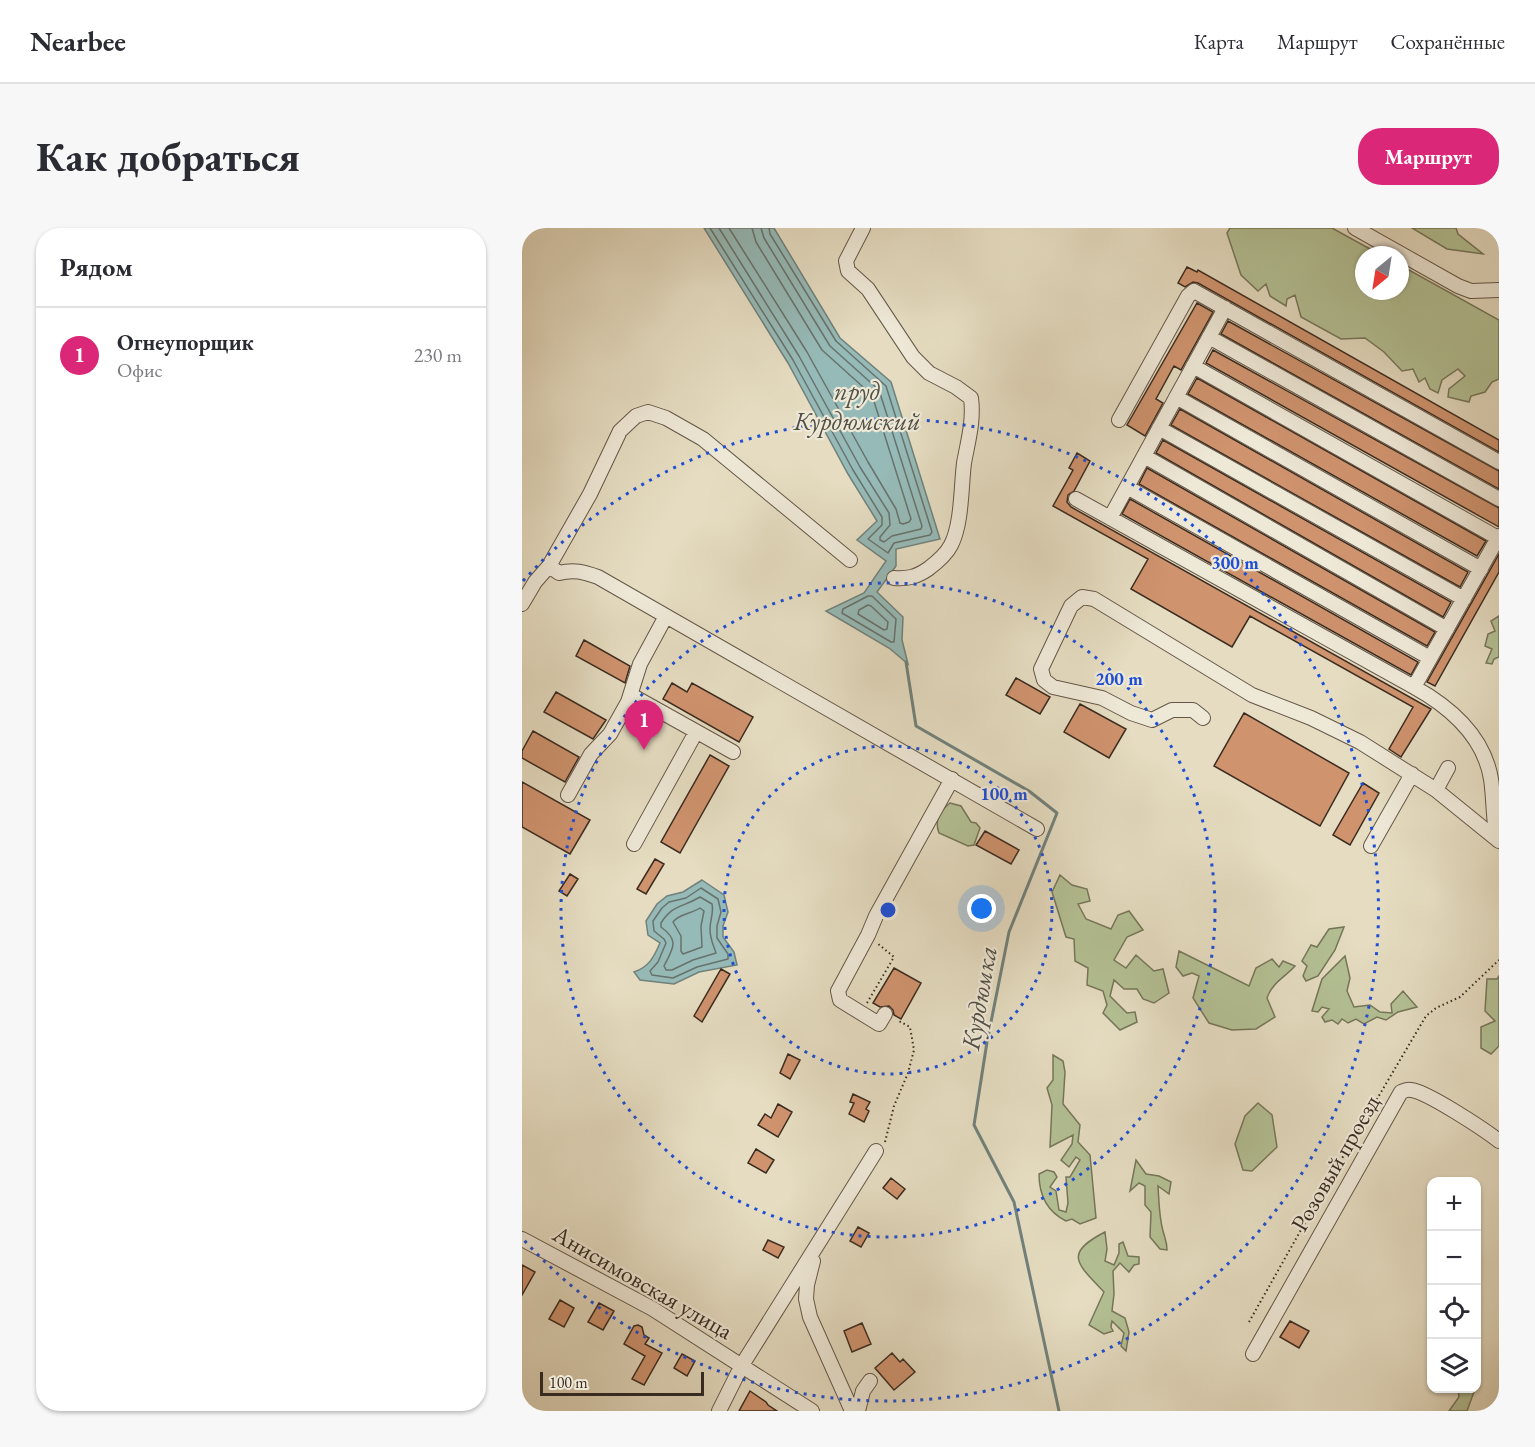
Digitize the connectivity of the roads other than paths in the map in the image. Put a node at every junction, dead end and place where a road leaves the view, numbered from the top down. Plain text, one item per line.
1 (863, 228) edge
2 (1355, 228) edge
3 (1499, 290) edge
4 (1225, 308) junction
5 (1209, 337) junction
6 (1193, 366) junction
7 (1176, 397) junction
8 (1119, 420) dead end
9 (1159, 428) junction
10 (1144, 456) junction
11 (1499, 462) edge
12 (1127, 487) junction
13 (1499, 499) edge
14 (1076, 500) dead end
15 (1110, 518) junction
16 (1498, 537) edge
17 (850, 560) dead end
18 (549, 566) junction
19 (1480, 569) junction
20 (894, 578) dead end
21 (1464, 599) junction
22 (522, 604) edge
23 (666, 616) junction
24 (1447, 629) junction
25 (1430, 658) junction
26 (1414, 687) junction
27 (631, 695) junction
28 (1203, 718) dead end
29 (696, 732) junction
30 (733, 752) dead end
31 (1448, 768) dead end
32 (1412, 774) junction
33 (952, 779) junction
34 (1436, 790) junction
35 (568, 795) dead end
36 (1496, 816) edge
37 (1037, 829) dead end
38 (1498, 840) edge
39 (634, 844) dead end
40 (1371, 846) dead end
41 (885, 1014) road end
42 (1499, 1141) edge
43 (876, 1151) road end
44 (522, 1239) edge
45 (822, 1239) junction
46 (1253, 1354) dead end
47 (742, 1365) junction
48 (870, 1381) dead end
49 (719, 1411) edge
50 (812, 1411) edge
51 (852, 1411) edge
52 (858, 1411) edge

1 - 20 street
2 - 3 street
4 - 5 street
4 - 8 street
4 - 11 street
5 - 6 street
5 - 13 street
6 - 7 street
6 - 16 street
7 - 9 street
7 - 19 street
9 - 10 street
9 - 21 street
10 - 12 street
10 - 24 street
12 - 15 street
12 - 25 street
14 - 15 street
15 - 26 street
16 - 19 street
17 - 18 street
18 - 22 street
18 - 23 street
19 - 21 street
21 - 24 street
23 - 27 street
23 - 33 street
24 - 25 street
25 - 26 street
26 - 36 street
27 - 29 street
27 - 35 street
28 - 32 street
29 - 30 street
29 - 39 street
31 - 34 street
32 - 34 street
32 - 40 street
33 - 37 street
33 - 41 street
34 - 38 street
36 - 38 street
42 - 46 street, Розовый проезд
43 - 45 street, Анисимовская улица
44 - 47 street, Анисимовская улица
45 - 47 street, Анисимовская улица
45 - 51 street
47 - 49 street
47 - 50 street, Анисимовская улица
48 - 52 street

